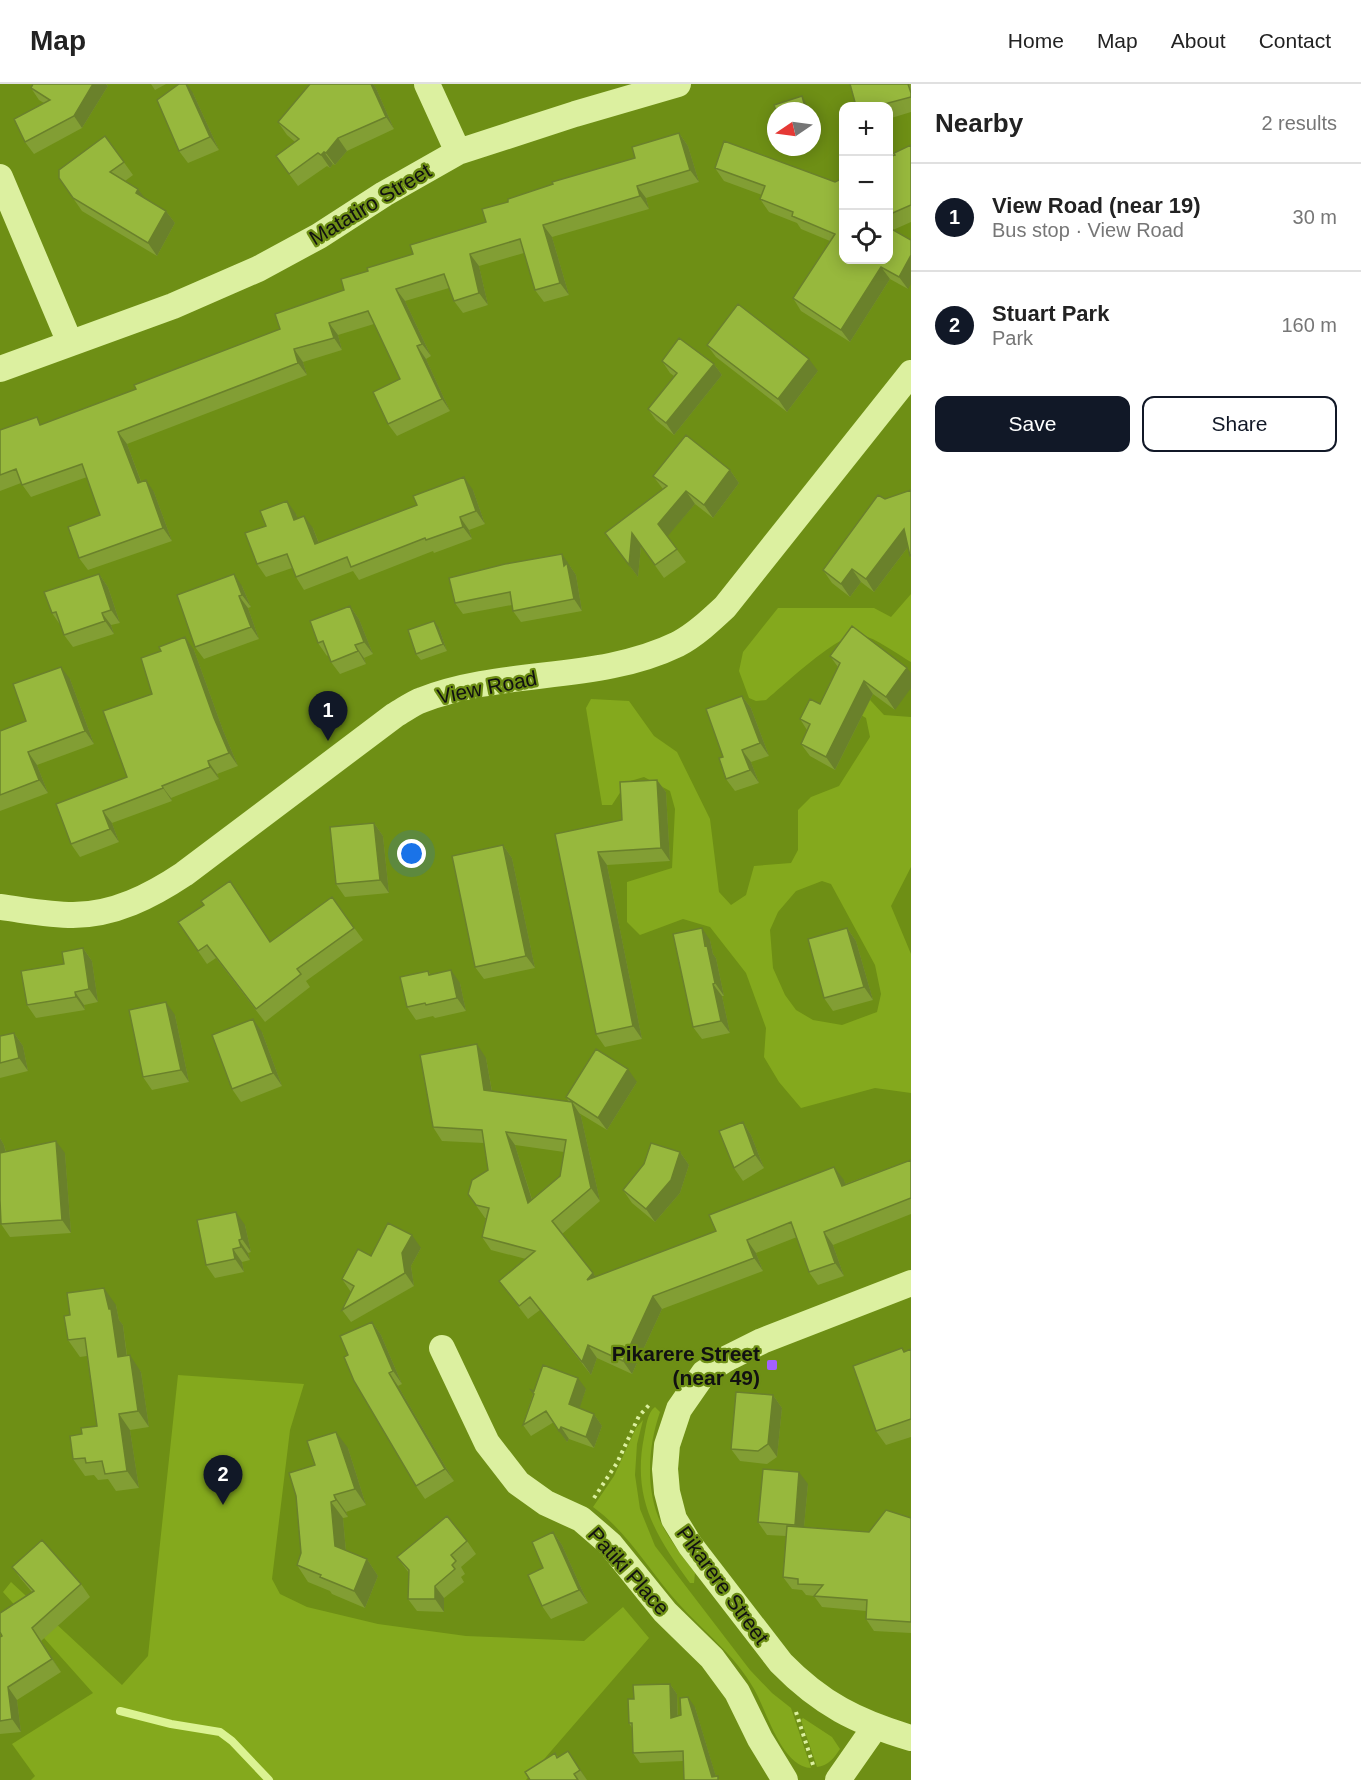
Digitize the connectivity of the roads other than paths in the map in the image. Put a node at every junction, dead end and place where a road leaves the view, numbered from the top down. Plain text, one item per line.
1 (427, 84) edge
2 (678, 84) edge
3 (458, 152) junction
4 (0, 177) edge
5 (70, 343) junction
6 (0, 369) edge
7 (911, 373) edge
8 (0, 907) edge
9 (911, 1283) edge
10 (442, 1348) dead end
11 (875, 1727) junction
12 (911, 1738) edge
13 (785, 1780) edge
14 (837, 1780) edge

1 - 3 street
2 - 3 street, Matatiro Street
3 - 5 street, Matatiro Street
4 - 5 street
5 - 6 street, Matatiro Street
7 - 8 street, View Road
9 - 11 street, Pikarere Street
10 - 13 street, Patiki Place
11 - 12 street, Pikarere Street
11 - 14 street

